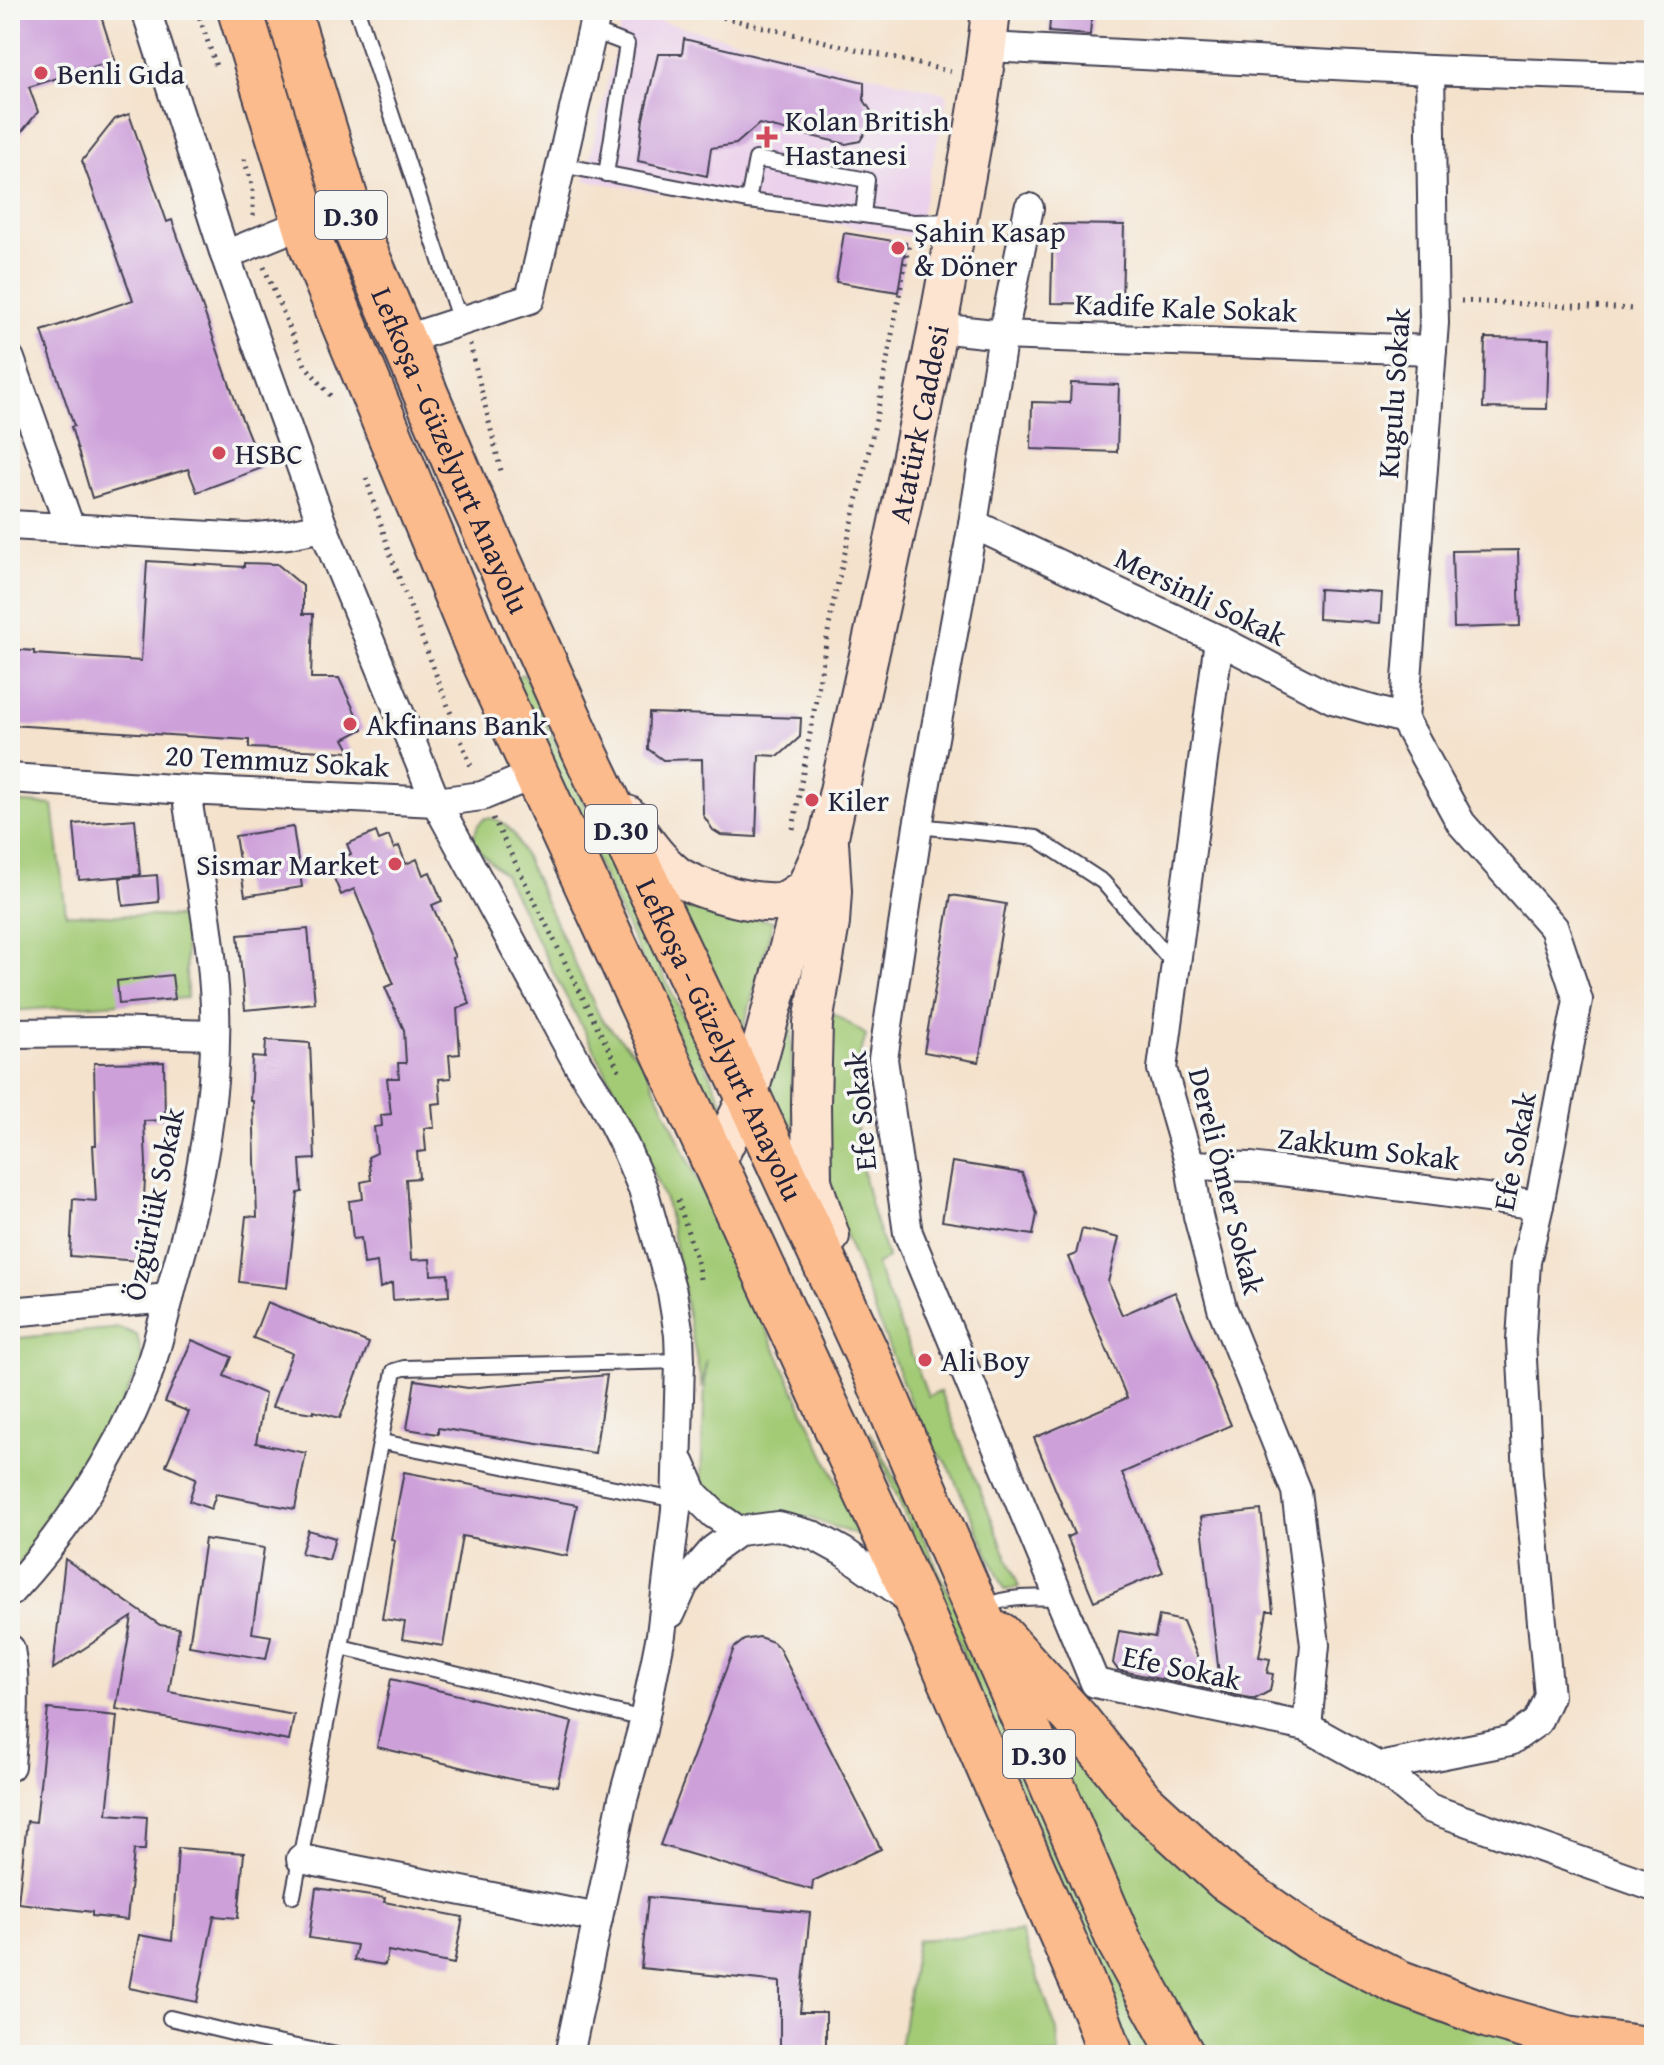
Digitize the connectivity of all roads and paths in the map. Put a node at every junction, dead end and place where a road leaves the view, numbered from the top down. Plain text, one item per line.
1 (146, 10) edge
2 (197, 10) edge
3 (240, 10) edge
4 (288, 10) edge
5 (357, 10) edge
6 (692, 10) edge
7 (991, 10) edge
8 (595, 21) edge
9 (985, 63) junction
10 (217, 70) dead end
11 (1430, 70) junction
12 (1654, 78) edge
13 (245, 159) dead end
14 (561, 165) junction
15 (606, 174) junction
16 (748, 201) junction
17 (1029, 208) dead end
18 (863, 215) junction
19 (958, 221) junction
20 (913, 222) junction
21 (304, 223) junction
22 (254, 244) junction
23 (225, 255) junction
24 (1434, 300) junction
25 (1636, 309) dead end
26 (470, 318) junction
27 (938, 328) junction
28 (1003, 335) junction
29 (403, 340) junction
30 (1432, 350) junction
31 (10, 359) edge
32 (337, 406) dead end
33 (362, 466) dead end
34 (502, 475) dead end
35 (973, 524) junction
36 (10, 525) edge
37 (323, 527) junction
38 (70, 528) junction
39 (1219, 640) junction
40 (1404, 719) junction
41 (587, 757) junction
42 (535, 774) junction
43 (10, 778) edge
44 (186, 790) junction
45 (482, 796) junction
46 (436, 802) junction
47 (918, 826) junction
48 (810, 836) junction
49 (805, 889) junction
50 (1176, 966) junction
51 (10, 1033) edge
52 (214, 1035) junction
53 (628, 1087) dead end
54 (748, 1096) junction
55 (716, 1162) junction
56 (1190, 1165) junction
57 (675, 1188) dead end
58 (1539, 1205) junction
59 (700, 1280) dead end
60 (169, 1298) junction
61 (10, 1312) edge
62 (680, 1361) junction
63 (871, 1363) junction
64 (382, 1442) junction
65 (678, 1456) junction
66 (676, 1500) junction
67 (739, 1531) junction
68 (10, 1592) edge
69 (1060, 1598) junction
70 (918, 1605) junction
71 (977, 1610) junction
72 (661, 1635) junction
73 (341, 1647) junction
74 (10, 1649) edge
75 (644, 1719) junction
76 (1307, 1727) junction
77 (10, 1766) edge
78 (1379, 1767) junction
79 (301, 1859) junction
80 (1654, 1887) edge
81 (293, 1896) dead end
82 (598, 1918) junction
83 (1055, 1923) junction
84 (170, 2018) dead end
85 (1654, 2050) edge
86 (337, 2055) edge
87 (569, 2055) edge
88 (1079, 2055) edge
89 (1111, 2055) edge
90 (1182, 2055) edge

1 - 23 street
2 - 10 path
3 - 21 highway, Lefkoşa - Güzelyurt Anayolu / D.30
4 - 29 highway, Lefkoşa - Güzelyurt Anayolu / D.30
5 - 26 lane
6 - 9 path
7 - 9 main road, Atatürk Caddesi
8 - 14 street
8 - 15 lane
9 - 11 street
9 - 19 main road, Atatürk Caddesi
11 - 12 street
11 - 24 street, Kugulu Sokak
13 - 22 path
14 - 15 lane
14 - 26 street
15 - 16 lane
16 - 18 lane
16 - 18 lane
17 - 28 street, Efe Sokak
18 - 20 lane
19 - 20 lane
19 - 27 main road, Atatürk Caddesi
20 - 48 path
21 - 22 street
21 - 42 highway, Lefkoşa - Güzelyurt Anayolu / D.30
22 - 23 street
22 - 32 path
23 - 37 street
24 - 25 path
24 - 30 street, Kugulu Sokak
26 - 29 street
26 - 34 path
27 - 28 street, Kadife Kale Sokak
27 - 48 main road, Atatürk Caddesi
28 - 30 street, Kadife Kale Sokak
28 - 35 street, Efe Sokak
29 - 41 highway, Lefkoşa - Güzelyurt Anayolu / D.30
30 - 40 street, Kugulu Sokak
31 - 38 street
33 - 45 path
35 - 39 street, Mersinli Sokak
35 - 47 street, Efe Sokak
36 - 38 street
37 - 38 street
37 - 46 street
39 - 40 street, Mersinli Sokak
39 - 50 street, Dereli Ömer Sokak
40 - 58 street, Efe Sokak
41 - 49 main road
41 - 54 highway, Lefkoşa - Güzelyurt Anayolu / D.30
42 - 45 street, 20 Temmuz Sokak
42 - 55 highway, Lefkoşa - Güzelyurt Anayolu / D.30
43 - 44 street, 20 Temmuz Sokak
44 - 46 street, 20 Temmuz Sokak
44 - 52 street, Özgürlük Sokak
45 - 46 street, 20 Temmuz Sokak
45 - 53 path
46 - 62 street
47 - 50 lane
47 - 69 street, Efe Sokak
48 - 49 main road, Atatürk Caddesi
48 - 63 main road, Atatürk Caddesi
49 - 54 main road, Atatürk Caddesi
50 - 56 street, Dereli Ömer Sokak
51 - 52 street
52 - 60 street, Özgürlük Sokak
54 - 55 main road, Atatürk Caddesi
54 - 63 highway, Lefkoşa - Güzelyurt Anayolu / D.30
55 - 70 highway, Lefkoşa - Güzelyurt Anayolu / D.30
56 - 58 street, Zakkum Sokak
56 - 76 street, Dereli Ömer Sokak
57 - 59 path
58 - 78 street, Efe Sokak
60 - 61 street
60 - 68 street, Özgürlük Sokak
62 - 64 lane
62 - 65 street
63 - 71 highway, Lefkoşa - Güzelyurt Anayolu / D.30
64 - 66 lane
64 - 73 lane
65 - 66 street
65 - 67 street
66 - 72 street
67 - 70 street
67 - 72 street
69 - 71 lane
69 - 76 street, Efe Sokak
70 - 83 highway, Lefkoşa - Güzelyurt Anayolu / D.30
71 - 85 highway
71 - 90 highway, Lefkoşa - Güzelyurt Anayolu / D.30
72 - 75 street
73 - 75 lane
73 - 79 lane
74 - 77 street
75 - 82 street
76 - 78 street, Efe Sokak
78 - 80 street, Efe Sokak
79 - 81 lane
79 - 82 street
82 - 87 street
83 - 88 highway
83 - 89 highway, Lefkoşa - Güzelyurt Anayolu / D.30
84 - 86 lane

